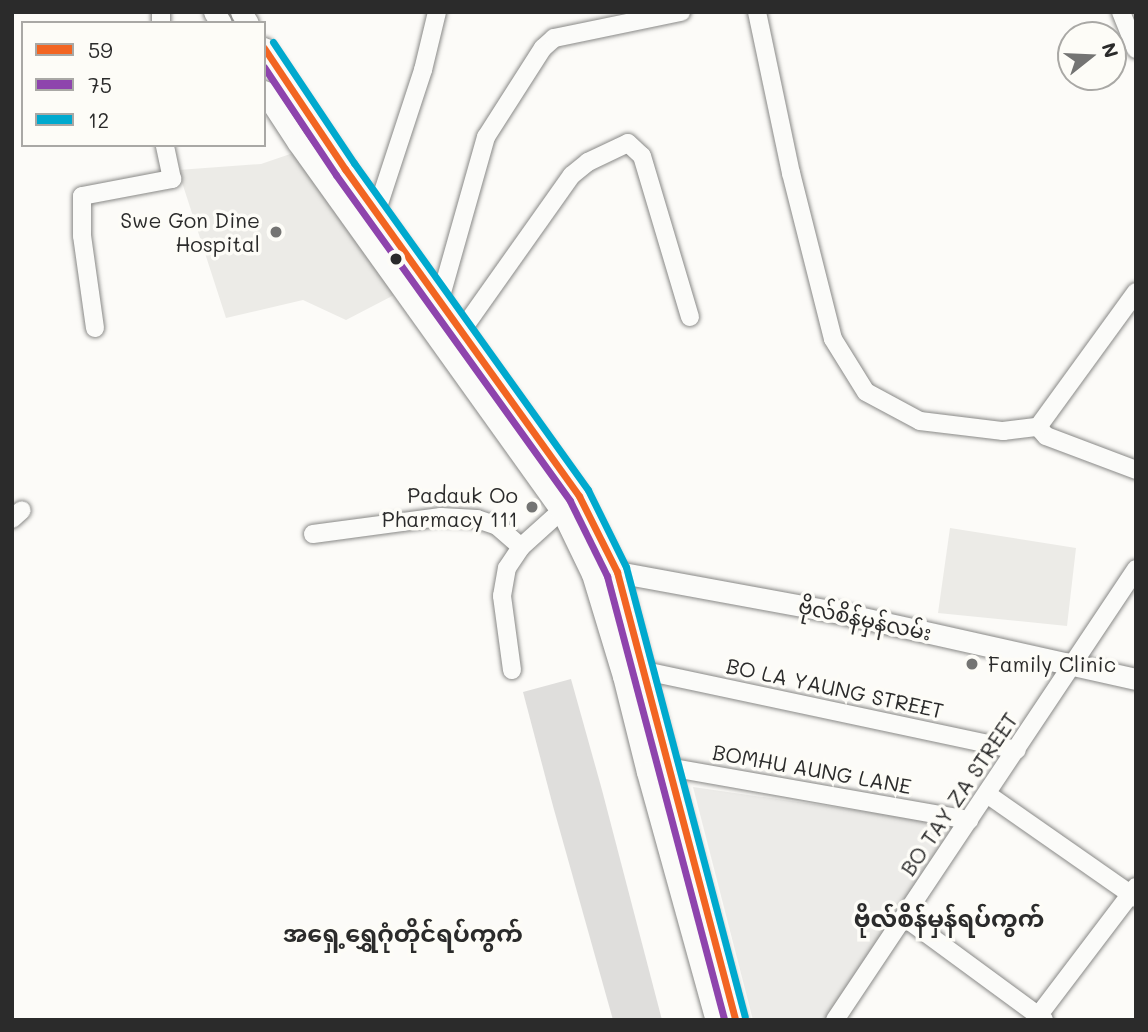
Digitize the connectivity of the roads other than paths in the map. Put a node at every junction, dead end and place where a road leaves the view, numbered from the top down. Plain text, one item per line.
1 (438, 12) edge
2 (681, 12) edge
3 (757, 12) edge
4 (1121, 12) edge
5 (1136, 49) edge
6 (266, 51) edge
7 (266, 94) edge
8 (165, 147) edge
9 (376, 213) junction
10 (1136, 292) edge
11 (439, 303) junction
12 (422, 317) junction
13 (690, 317) dead end
14 (95, 328) dead end
15 (461, 334) junction
16 (444, 349) junction
17 (1038, 427) junction
18 (1136, 470) edge
19 (579, 496) junction
20 (561, 510) junction
21 (313, 534) dead end
22 (521, 547) junction
23 (1136, 569) edge
24 (617, 572) junction
25 (592, 574) junction
26 (1074, 664) junction
27 (512, 670) dead end
28 (645, 671) junction
29 (1136, 678) edge
30 (1017, 750) junction
31 (657, 770) junction
32 (987, 794) junction
33 (969, 820) junction
34 (1134, 893) edge
35 (904, 917) junction
36 (1039, 1018) edge
37 (716, 1020) edge
38 (735, 1020) edge
39 (835, 1020) edge

1 - 9 street
2 - 11 street
3 - 17 street
4 - 5 street
6 - 9 main road
7 - 12 main road
8 - 14 street
9 - 11 main road
10 - 17 street
11 - 12 main road
11 - 15 main road
12 - 16 main road
13 - 15 street
15 - 16 street
15 - 19 main road
16 - 20 main road
17 - 18 street
19 - 20 street
19 - 24 main road
20 - 22 street
20 - 25 main road
21 - 22 street
22 - 27 street
23 - 26 street, BO TAY ZA STREET
24 - 25 main road, ဗိုလ်စိန်မှန်လမ်း
24 - 26 main road, ဗိုလ်စိန်မှန်လမ်း
24 - 28 main road
25 - 31 main road
26 - 29 main road, ဗိုလ်စိန်မှန်လမ်း
26 - 30 street, BO TAY ZA STREET
28 - 30 street, BO LA YAUNG STREET
28 - 31 main road
30 - 32 street, BO TAY ZA STREET
31 - 33 street, BOMHU AUNG LANE
31 - 37 main road
31 - 38 main road
32 - 33 street, BO TAY ZA STREET
32 - 34 street
33 - 35 street, BO TAY ZA STREET
34 - 36 street
35 - 36 street
35 - 39 street, BO TAY ZA STREET

